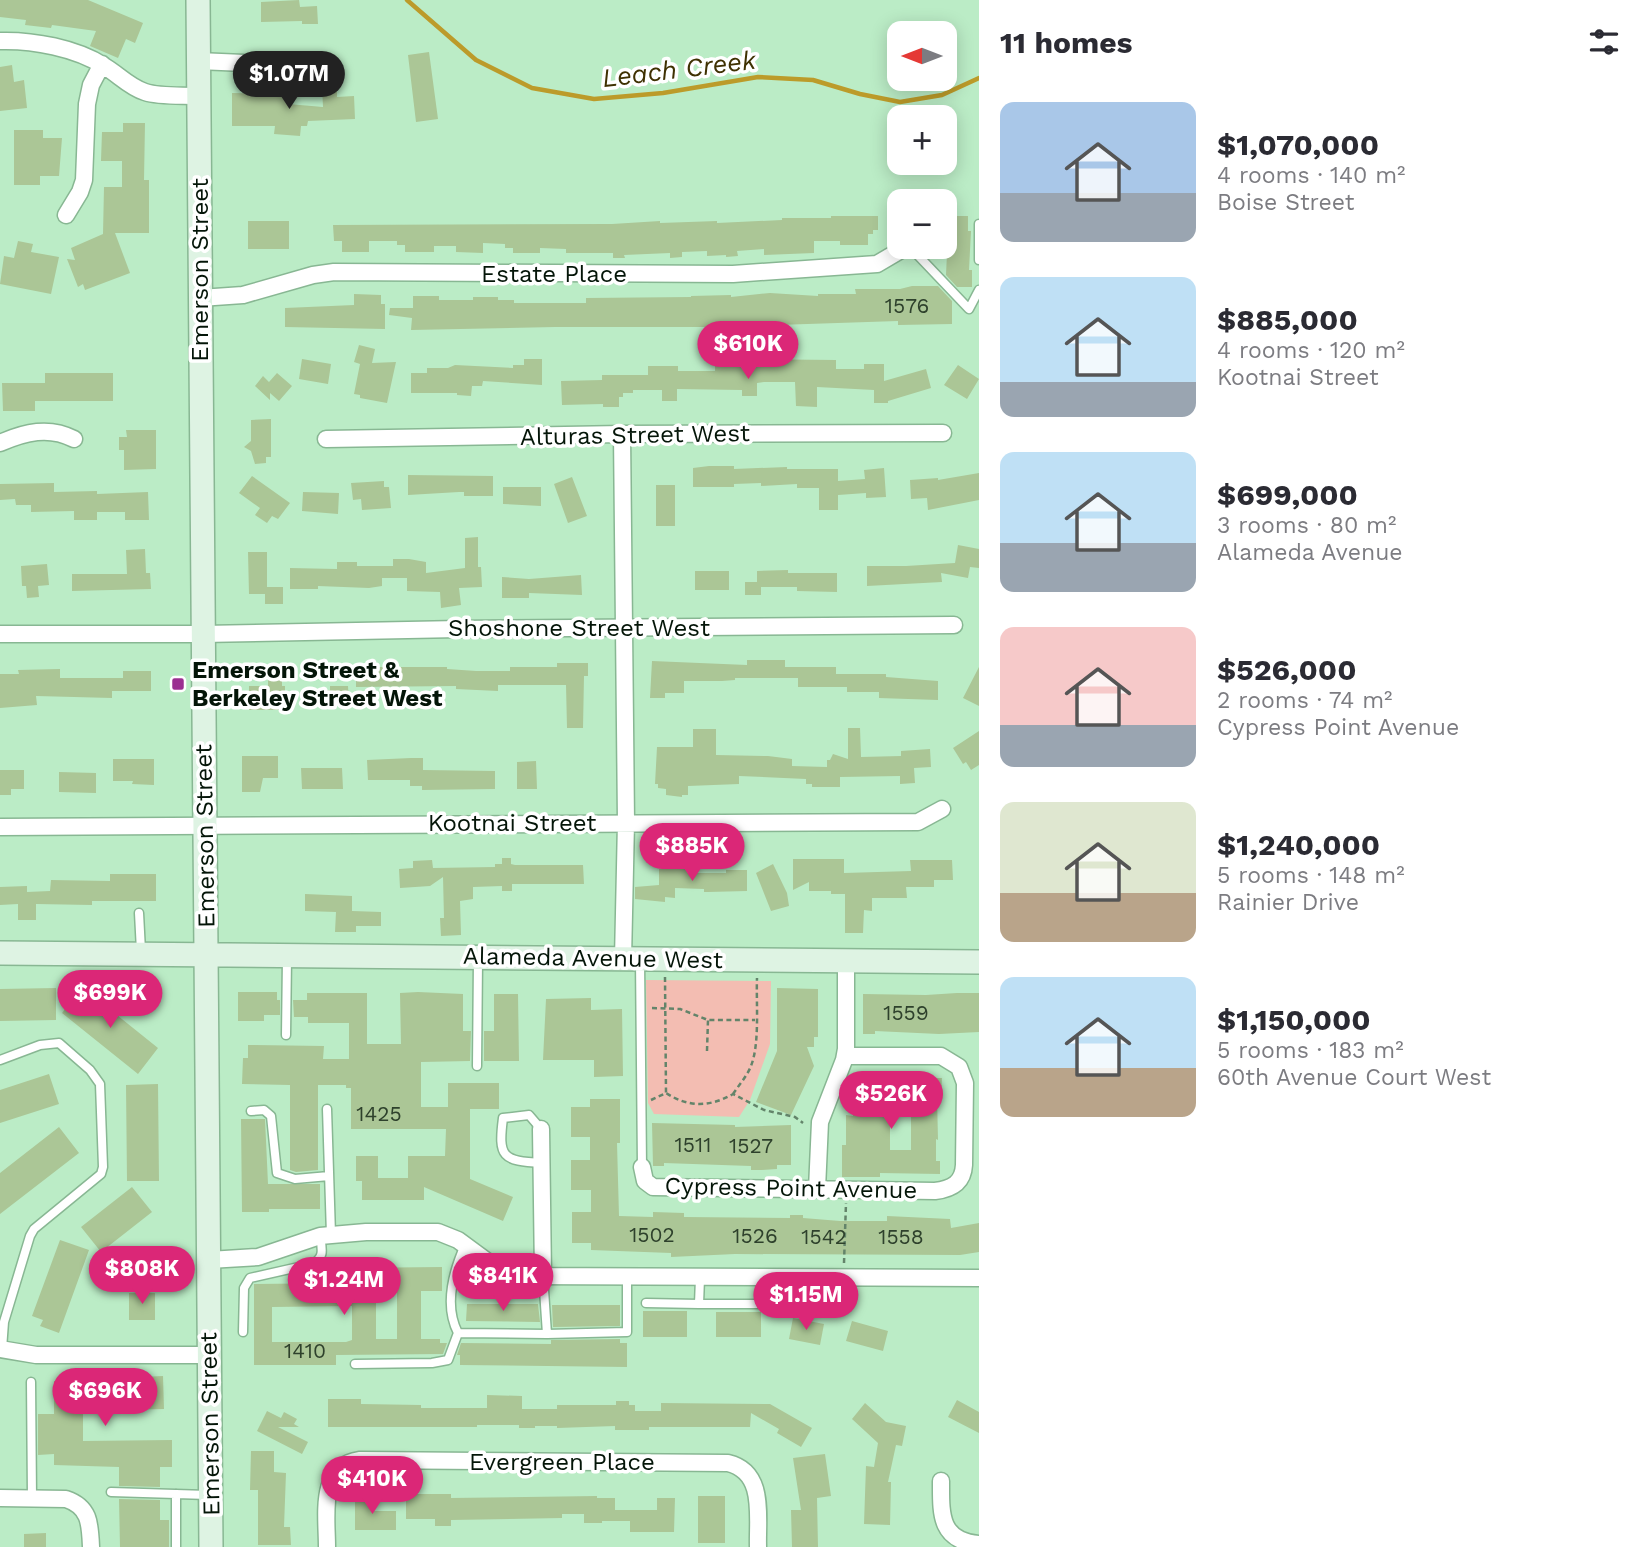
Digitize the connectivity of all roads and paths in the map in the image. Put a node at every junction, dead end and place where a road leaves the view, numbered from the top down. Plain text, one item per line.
1 (198, 0) edge
2 (0, 41) edge
3 (198, 61) junction
4 (102, 64) junction
5 (310, 66) dead end
6 (199, 96) junction
7 (66, 215) dead end
8 (979, 224) edge
9 (887, 259) edge
10 (920, 259) edge
11 (979, 260) edge
12 (979, 290) edge
13 (200, 298) junction
14 (943, 433) dead end
15 (622, 434) junction
16 (74, 439) dead end
17 (326, 439) dead end
18 (0, 443) edge
19 (954, 625) dead end
20 (625, 628) junction
21 (0, 634) edge
22 (203, 634) junction
23 (942, 809) dead end
24 (626, 822) junction
25 (205, 825) junction
26 (0, 827) edge
27 (139, 913) dead end
28 (0, 953) edge
29 (141, 954) junction
30 (206, 955) junction
31 (287, 956) junction
32 (478, 957) junction
33 (631, 959) junction
34 (665, 959) junction
35 (757, 960) junction
36 (846, 961) junction
37 (979, 962) edge
38 (640, 1007) junction
39 (665, 1008) junction
40 (708, 1020) junction
41 (755, 1020) junction
42 (286, 1035) dead end
43 (708, 1051) dead end
44 (845, 1056) junction
45 (0, 1060) edge
46 (477, 1066) dead end
47 (666, 1093) junction
48 (733, 1094) junction
49 (648, 1101) dead end
50 (327, 1109) dead end
51 (251, 1111) dead end
52 (803, 1123) dead end
53 (541, 1129) joint
54 (542, 1163) junction
55 (642, 1167) joint
56 (329, 1176) junction
57 (817, 1189) junction
58 (846, 1202) dead end
59 (325, 1236) junction
60 (465, 1245) junction
61 (209, 1260) junction
62 (543, 1275) junction
63 (623, 1276) junction
64 (844, 1277) junction
65 (700, 1278) junction
66 (979, 1278) edge
67 (646, 1303) dead end
68 (699, 1304) junction
69 (758, 1304) dead end
70 (243, 1332) dead end
71 (458, 1333) junction
72 (547, 1334) junction
73 (1, 1349) edge
74 (209, 1355) junction
75 (355, 1364) dead end
76 (31, 1382) dead end
77 (940, 1481) dead end
78 (111, 1492) dead end
79 (176, 1494) junction
80 (211, 1495) junction
81 (0, 1498) edge
82 (32, 1499) junction
83 (979, 1544) edge
84 (91, 1547) edge
85 (176, 1547) edge
86 (211, 1547) edge
87 (327, 1547) edge
88 (758, 1547) edge

1 - 3 main road, Emerson Street
2 - 4 street
3 - 5 street
3 - 6 main road, Emerson Street
4 - 6 street
4 - 7 street
6 - 13 main road, Emerson Street
8 - 11 lane
9 - 13 street, Estate Place
10 - 12 lane
13 - 22 main road, Emerson Street
14 - 15 street, Alturas Street West
15 - 17 street, Alturas Street West
15 - 20 street
16 - 18 street
19 - 20 street, Shoshone Street West
20 - 22 street, Shoshone Street West
20 - 24 street
21 - 22 street, Shoshone Street West
22 - 25 main road, Emerson Street
23 - 24 street, Kootnai Street
24 - 25 street, Kootnai Street
24 - 33 street
25 - 26 street, Kootnai Street
25 - 30 main road, Emerson Street
27 - 29 lane
28 - 29 main road, Alameda Avenue West
29 - 30 main road, Alameda Avenue West
30 - 31 main road, Alameda Avenue West
30 - 61 main road, Emerson Street
31 - 32 main road, Alameda Avenue West
31 - 42 lane
32 - 33 main road, Alameda Avenue West
32 - 46 lane
33 - 34 main road, Alameda Avenue West
33 - 38 lane
34 - 35 main road, Alameda Avenue West
34 - 39 path
35 - 36 main road, Alameda Avenue West
35 - 41 path
36 - 37 main road, Alameda Avenue West
36 - 44 street
38 - 39 path
38 - 55 lane
39 - 40 path
39 - 47 path
40 - 41 path
40 - 43 path
41 - 48 path
44 - 57 street
44 - 57 street, Cypress Point Avenue
45 - 73 lane
47 - 48 path
47 - 49 path
48 - 52 path
50 - 56 lane
51 - 56 lane
53 - 54 street
53 - 54 lane
54 - 62 street
55 - 57 street, Cypress Point Avenue
56 - 59 lane
58 - 64 path
59 - 60 street
59 - 61 street
59 - 70 lane
60 - 62 street
60 - 71 lane
61 - 74 main road, Emerson Street
62 - 63 street
62 - 72 lane
63 - 65 street
63 - 72 lane
64 - 65 street
64 - 66 street
65 - 68 lane
67 - 68 lane
68 - 69 lane
71 - 72 lane
71 - 75 lane
73 - 74 street
74 - 80 main road, Emerson Street
76 - 82 lane
77 - 83 street
78 - 79 lane
79 - 80 lane
79 - 85 lane
80 - 86 main road, Emerson Street
81 - 82 street
82 - 84 street
87 - 88 street, Evergreen Place

